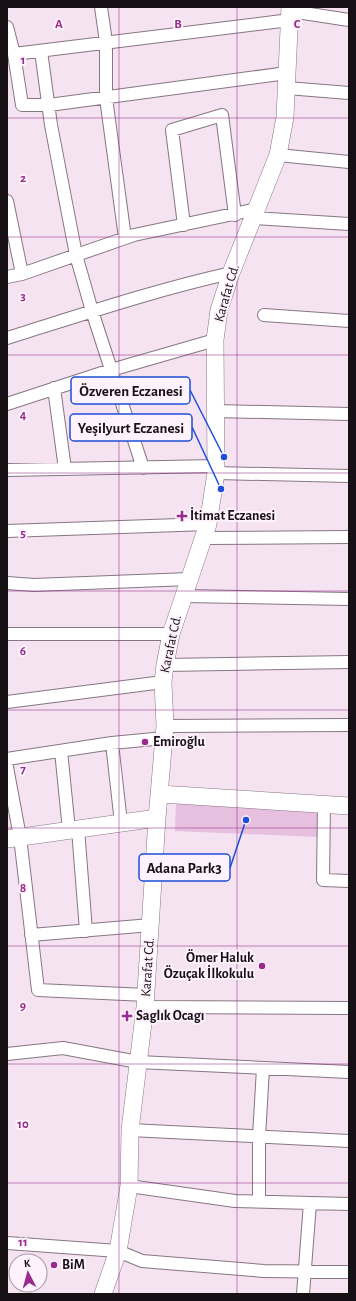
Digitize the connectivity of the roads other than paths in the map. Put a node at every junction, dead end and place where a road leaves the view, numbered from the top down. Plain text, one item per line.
1 (101, 7) edge
2 (290, 13) edge
3 (349, 20) edge
4 (7, 27) edge
5 (106, 42) junction
6 (42, 51) junction
7 (14, 54) junction
8 (12, 79) edge
9 (287, 81) junction
10 (349, 93) edge
11 (106, 98) junction
12 (50, 105) junction
13 (278, 156) junction
14 (349, 162) edge
15 (7, 201) edge
16 (255, 214) junction
17 (235, 215) junction
18 (349, 224) edge
19 (184, 225) junction
20 (9, 228) edge
21 (125, 238) junction
22 (76, 254) junction
23 (231, 273) junction
24 (22, 274) junction
25 (7, 277) edge
26 (92, 311) junction
27 (264, 315) dead end
28 (349, 321) edge
29 (7, 338) edge
30 (215, 340) junction
31 (111, 370) junction
32 (54, 388) junction
33 (7, 404) edge
34 (216, 411) junction
35 (349, 414) edge
36 (142, 468) junction
37 (65, 469) junction
38 (216, 469) junction
39 (7, 470) edge
40 (349, 476) edge
41 (7, 531) edge
42 (206, 531) junction
43 (349, 537) edge
44 (189, 579) junction
45 (7, 583) edge
46 (183, 596) junction
47 (349, 599) edge
48 (7, 634) edge
49 (170, 634) junction
50 (349, 662) edge
51 (165, 665) junction
52 (163, 682) junction
53 (7, 702) edge
54 (349, 725) edge
55 (165, 732) junction
56 (112, 743) junction
57 (60, 751) junction
58 (7, 759) edge
59 (7, 766) edge
60 (160, 794) junction
61 (324, 804) junction
62 (349, 806) edge
63 (157, 818) junction
64 (121, 823) junction
65 (73, 829) junction
66 (13, 838) edge
67 (349, 881) edge
68 (151, 925) junction
69 (86, 931) junction
70 (31, 935) junction
71 (145, 1001) junction
72 (348, 1008) dead end
73 (7, 1054) edge
74 (138, 1062) junction
75 (263, 1068) junction
76 (349, 1072) edge
77 (130, 1130) junction
78 (259, 1137) junction
79 (349, 1141) edge
80 (129, 1186) junction
81 (258, 1201) junction
82 (310, 1203) junction
83 (349, 1204) edge
84 (7, 1243) edge
85 (118, 1251) junction
86 (304, 1272) junction
87 (349, 1272) edge
88 (103, 1294) edge
89 (303, 1294) edge

1 - 5 street
2 - 3 street
2 - 5 street
2 - 9 main road, Karafat Cd.
4 - 7 street
5 - 6 street
5 - 11 street
6 - 7 street
6 - 12 street
7 - 8 street
8 - 12 street
9 - 10 street
9 - 11 street
9 - 13 main road, Karafat Cd.
11 - 12 street
11 - 21 street
12 - 22 street
13 - 14 street
13 - 16 main road, Karafat Cd.
15 - 20 street
16 - 17 street
16 - 18 street
16 - 23 main road, Karafat Cd.
17 - 19 street
17 - 19 street
19 - 21 street
20 - 24 street
21 - 22 street
22 - 24 street
22 - 26 street
23 - 26 street
23 - 30 main road, Karafat Cd.
24 - 25 street
26 - 29 street
26 - 31 street
27 - 28 street
30 - 31 street
30 - 34 main road, Karafat Cd.
31 - 32 street
31 - 36 street
32 - 33 street
32 - 37 street
34 - 35 street
34 - 38 main road, Karafat Cd.
36 - 37 street
36 - 38 street
37 - 39 street
38 - 40 street
38 - 42 main road, Karafat Cd.
41 - 42 street
42 - 43 street
42 - 44 main road, Karafat Cd.
44 - 45 street
44 - 46 main road, Karafat Cd.
46 - 47 street
46 - 49 main road, Karafat Cd.
48 - 49 street
49 - 51 main road, Karafat Cd.
50 - 51 street
51 - 52 main road, Karafat Cd.
52 - 53 street
52 - 55 main road, Karafat Cd.
54 - 55 street
55 - 56 street
55 - 60 main road, Karafat Cd.
56 - 57 street
56 - 64 street
57 - 58 street
57 - 65 street
59 - 66 street
60 - 61 main road
60 - 63 main road, Karafat Cd.
61 - 62 main road
61 - 67 street
63 - 64 main road
63 - 68 main road, Karafat Cd.
64 - 65 main road
65 - 66 main road
65 - 69 street
66 - 70 street
68 - 69 street
68 - 71 main road, Karafat Cd.
69 - 70 street
70 - 71 street
71 - 72 street
71 - 74 main road, Karafat Cd.
73 - 74 street
74 - 75 street
74 - 77 main road, Karafat Cd.
75 - 76 street
75 - 78 street
77 - 78 street
77 - 80 main road, Karafat Cd.
78 - 79 street
78 - 81 street
80 - 81 street
80 - 85 main road, Karafat Cd.
81 - 82 street
82 - 83 street
82 - 86 street
84 - 85 street
85 - 86 street
85 - 88 main road, Karafat Cd.
86 - 87 street
86 - 89 street

